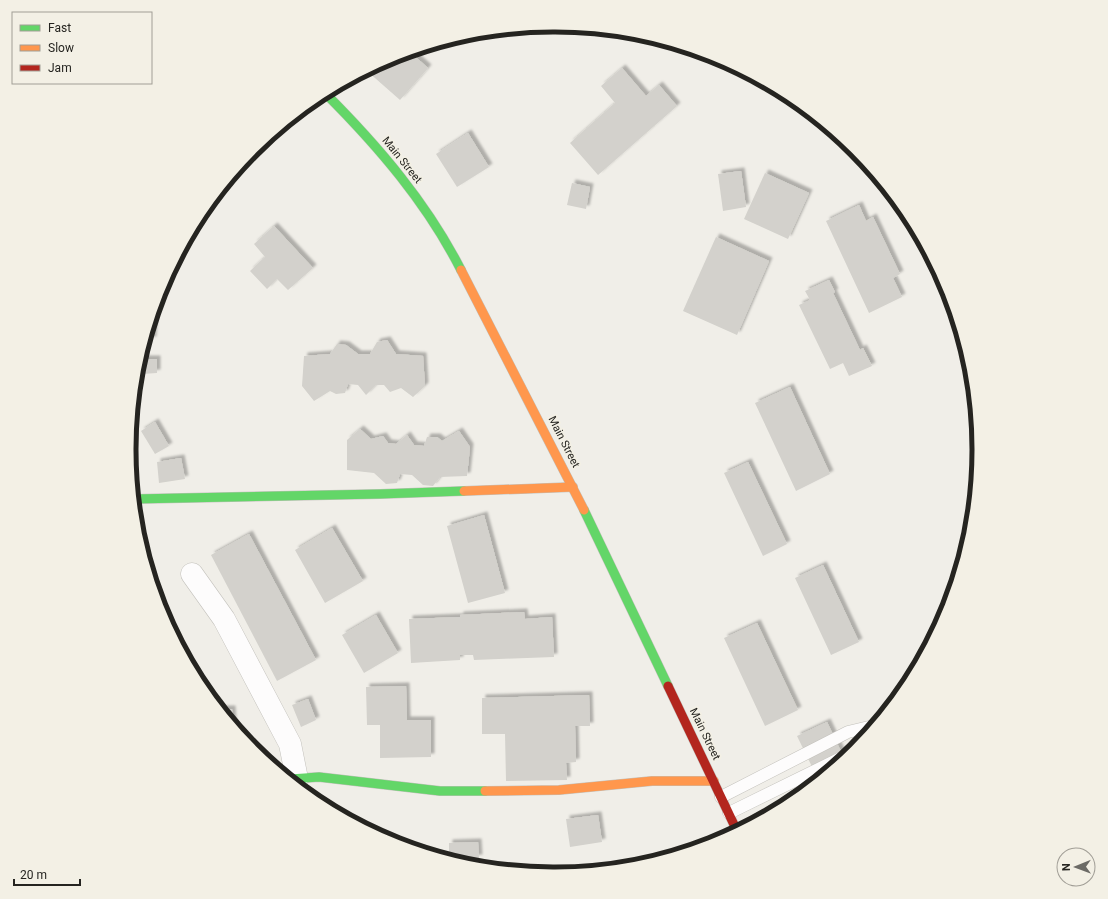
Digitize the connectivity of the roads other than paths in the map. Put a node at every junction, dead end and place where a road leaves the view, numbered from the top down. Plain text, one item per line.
1 (330, 97) edge
2 (573, 487) junction
3 (139, 499) edge
4 (192, 574) dead end
5 (865, 728) edge
6 (827, 765) edge
7 (293, 775) edge
8 (297, 779) edge
9 (714, 781) junction
10 (721, 797) junction
11 (729, 813) junction
12 (735, 826) edge

1 - 2 main road, Main Street
2 - 3 main road
2 - 9 main road, Main Street
4 - 7 street
5 - 10 lane
6 - 11 lane
8 - 9 main road
9 - 10 main road, Main Street
10 - 11 main road, Main Street
11 - 12 main road, Main Street

